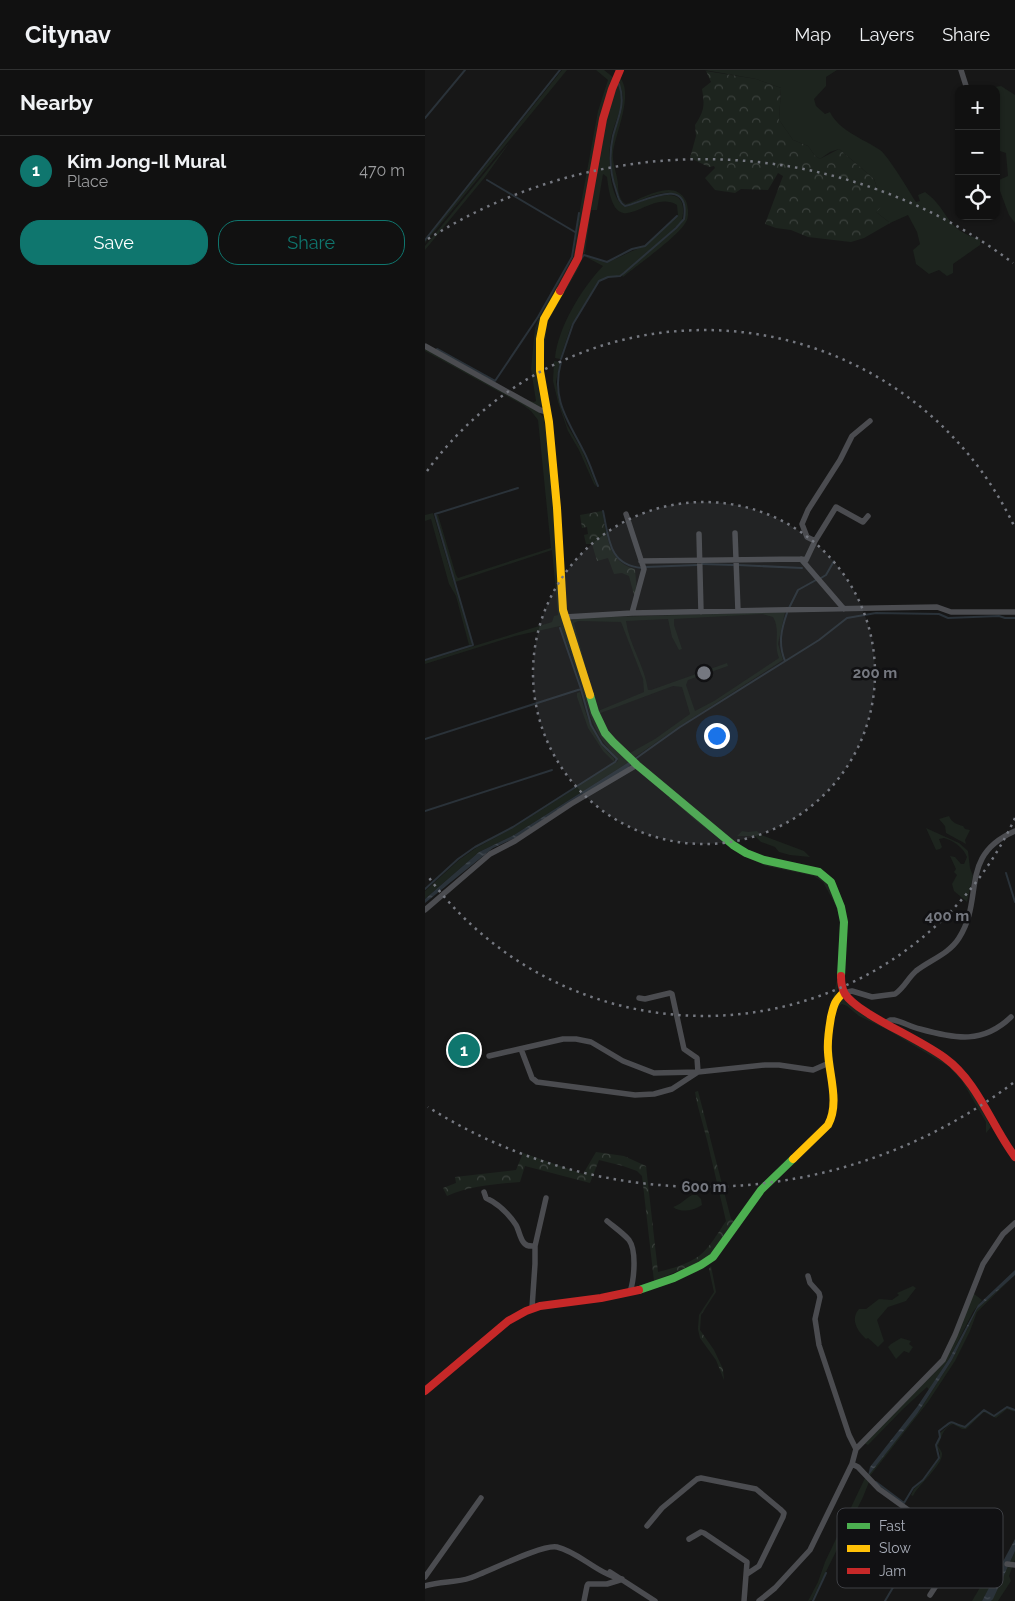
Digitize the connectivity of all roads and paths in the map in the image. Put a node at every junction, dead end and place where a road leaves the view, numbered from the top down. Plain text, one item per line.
1 (621, 70) edge
2 (961, 70) edge
3 (966, 85) edge
4 (425, 346) edge
5 (547, 412) junction
6 (870, 421) dead end
7 (626, 514) dead end
8 (868, 516) dead end
9 (699, 534) dead end
10 (735, 534) dead end
11 (815, 541) junction
12 (736, 559) junction
13 (801, 559) junction
14 (700, 560) junction
15 (641, 561) junction
16 (843, 609) junction
17 (738, 611) junction
18 (701, 612) junction
19 (1015, 612) edge
20 (632, 613) junction
21 (565, 617) junction
22 (637, 765) junction
23 (1015, 831) edge
24 (425, 910) edge
25 (843, 993) junction
26 (639, 998) dead end
27 (1011, 1017) dead end
28 (885, 1023) junction
29 (521, 1049) junction
30 (489, 1056) dead end
31 (829, 1063) junction
32 (697, 1072) junction
33 (1015, 1157) edge
34 (484, 1192) dead end
35 (546, 1198) dead end
36 (607, 1221) dead end
37 (1015, 1223) edge
38 (535, 1246) junction
39 (808, 1276) dead end
40 (630, 1292) junction
41 (532, 1308) junction
42 (425, 1391) edge
43 (856, 1449) junction
44 (852, 1464) junction
45 (481, 1498) dead end
46 (905, 1508) edge
47 (647, 1526) dead end
48 (689, 1538) dead end
49 (1007, 1564) dead end
50 (1015, 1566) edge
51 (610, 1572) dead end
52 (747, 1574) junction
53 (425, 1577) edge
54 (622, 1579) junction
55 (425, 1586) edge
56 (935, 1588) edge
57 (930, 1595) dead end
58 (585, 1601) edge
59 (655, 1601) edge
60 (745, 1601) edge
61 (759, 1601) edge

1 - 5 street
2 - 3 street
4 - 5 street
5 - 21 street
6 - 11 street
7 - 15 street
8 - 11 street
9 - 14 street
10 - 12 street
11 - 13 street
12 - 13 street
12 - 14 street
12 - 17 street
13 - 16 street
14 - 15 street
14 - 18 street
15 - 20 street
16 - 17 street
16 - 19 street
17 - 18 street
18 - 20 street
20 - 21 street
21 - 22 street
22 - 24 street
22 - 25 street
23 - 25 street
25 - 28 street
25 - 31 street
26 - 32 street
27 - 28 street
28 - 33 street
29 - 30 street
29 - 32 street
29 - 32 street
31 - 32 street
31 - 40 street
34 - 38 street
35 - 38 street
36 - 40 street
37 - 43 street
38 - 41 street
39 - 43 street
40 - 41 street
41 - 42 street
43 - 44 street
44 - 46 street
44 - 61 street
45 - 53 street
47 - 52 street
48 - 52 street
49 - 50 street
51 - 54 street
52 - 60 street
54 - 55 street
54 - 58 street
54 - 59 street
56 - 57 street

